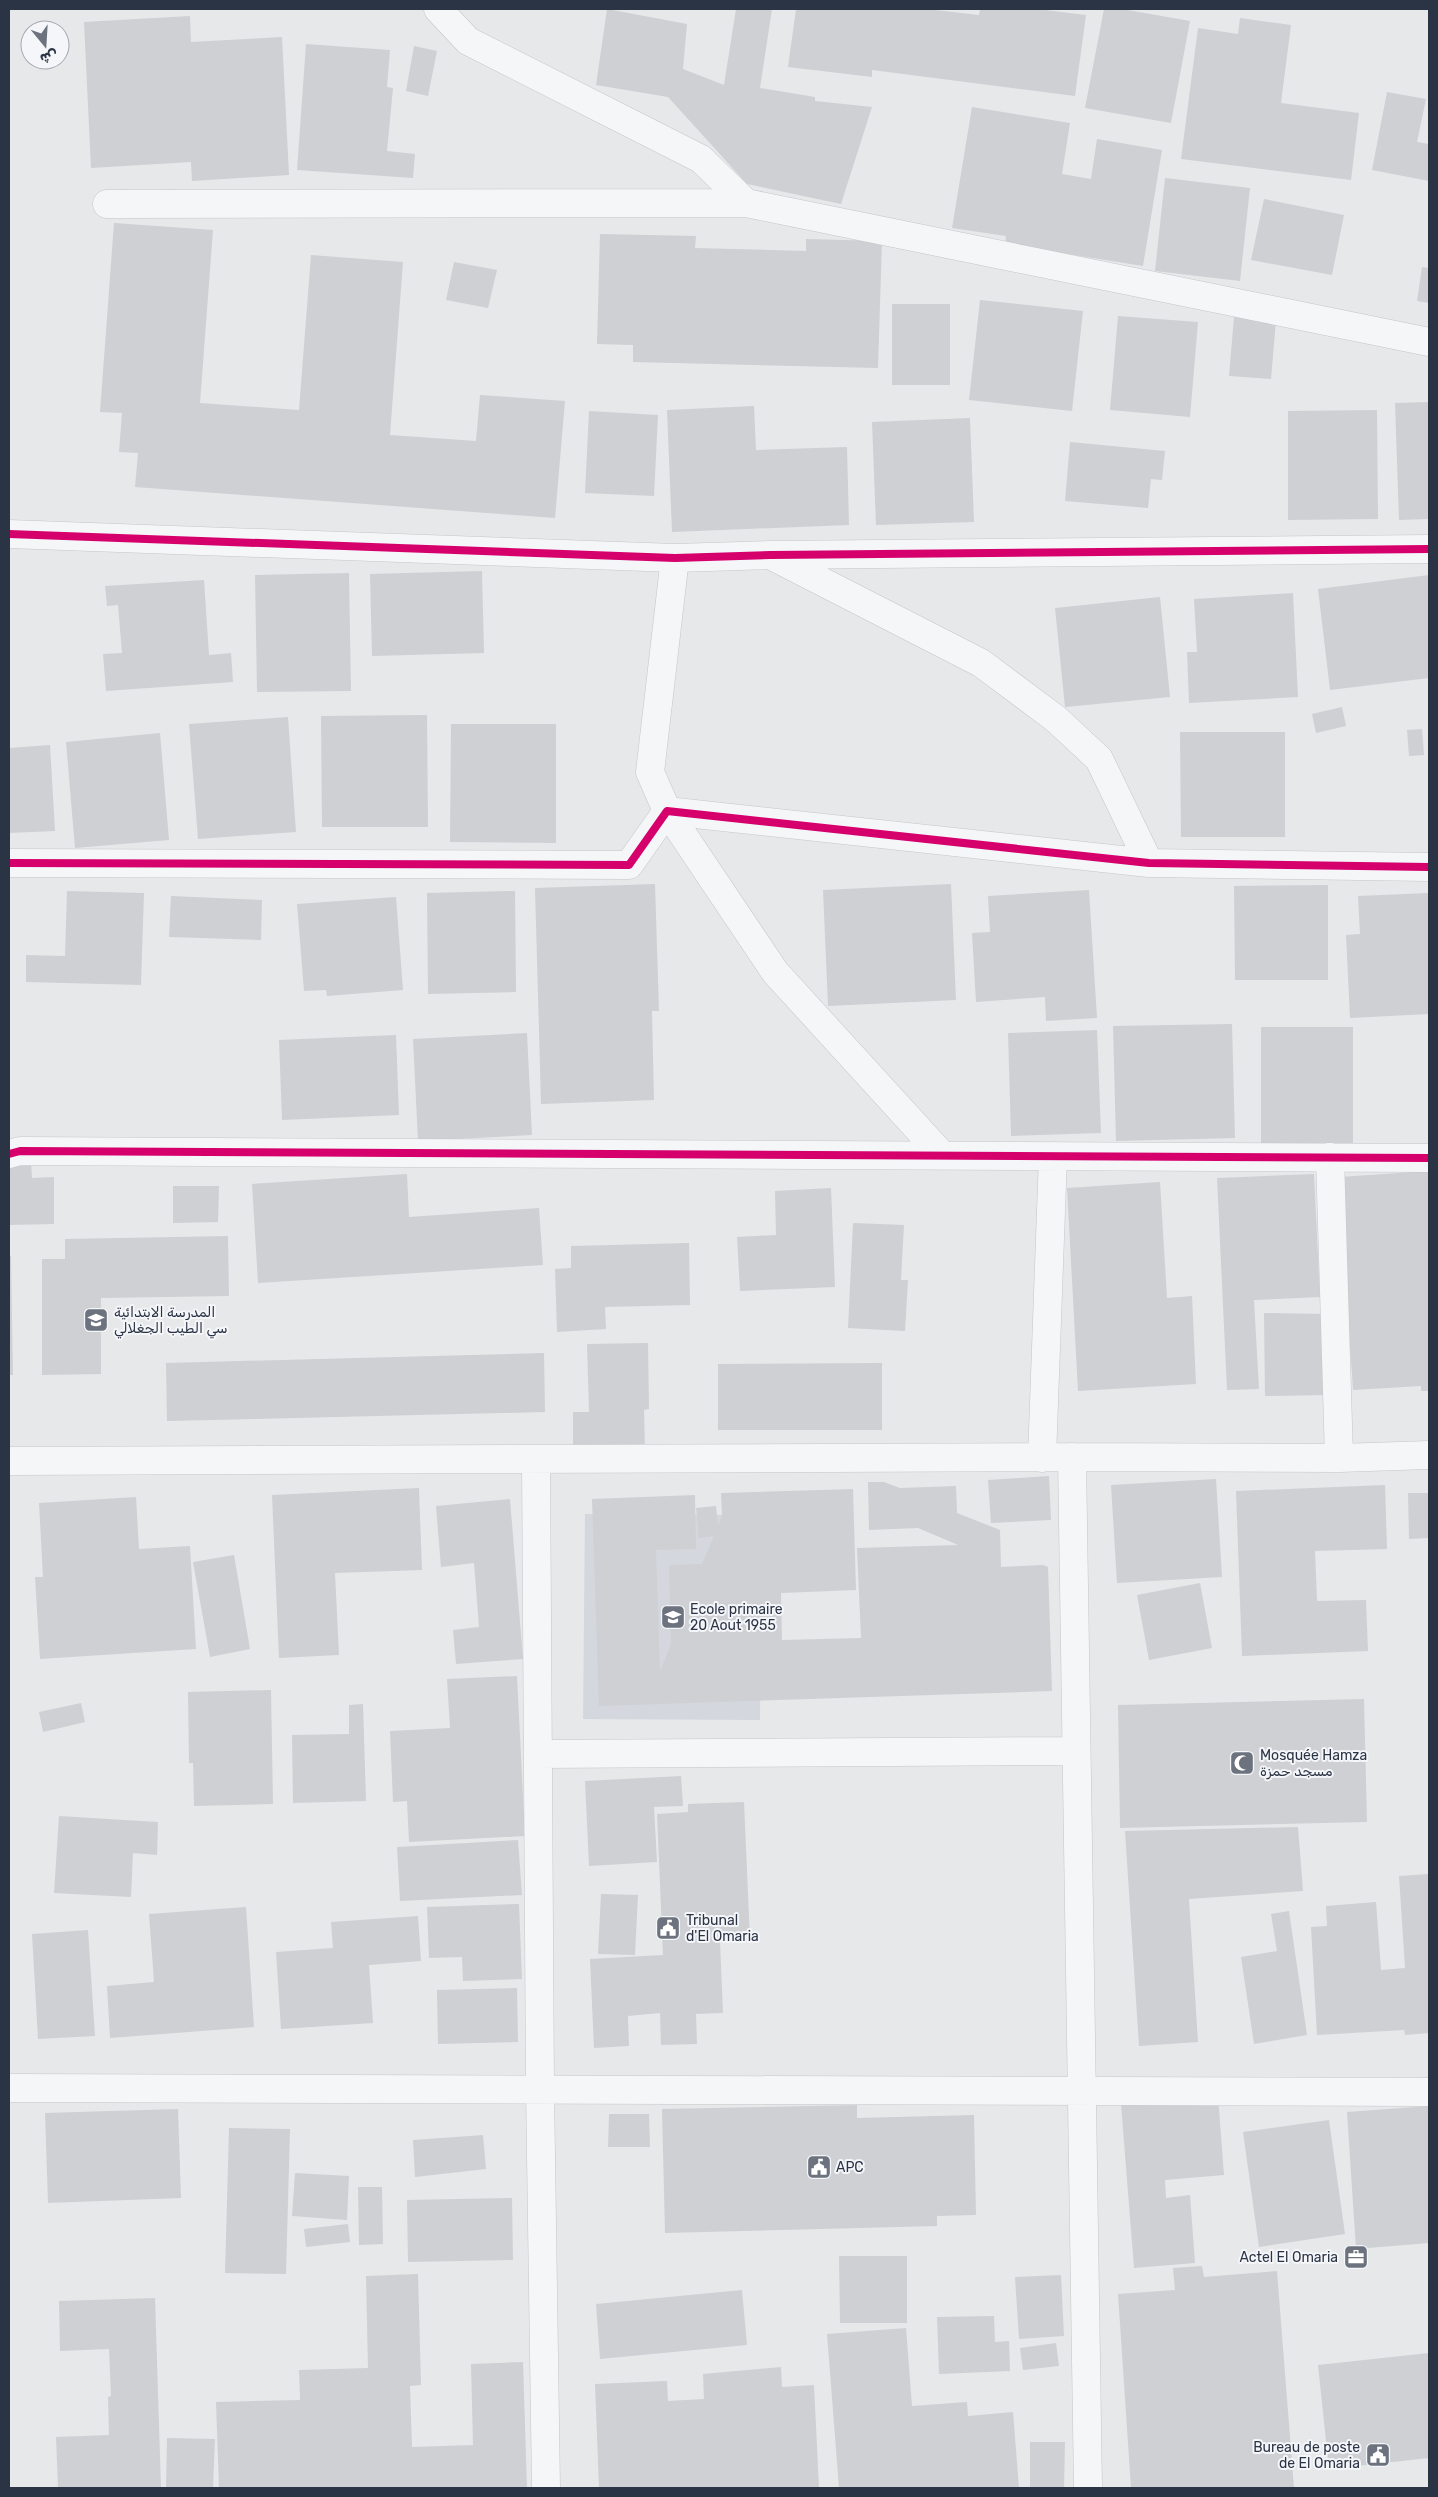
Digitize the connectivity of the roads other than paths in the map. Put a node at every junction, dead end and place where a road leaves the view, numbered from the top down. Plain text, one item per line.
1 (438, 9) edge
2 (746, 203) junction
3 (107, 204) dead end
4 (1429, 342) edge
5 (9, 534) edge
6 (1429, 549) edge
7 (770, 555) junction
8 (675, 558) junction
9 (667, 811) junction
10 (1148, 863) junction
11 (9, 864) edge
12 (1429, 867) edge
13 (9, 1154) edge
14 (942, 1155) junction
15 (1053, 1156) junction
16 (1330, 1157) junction
17 (1429, 1158) edge
18 (1429, 1455) edge
19 (1072, 1457) junction
20 (1042, 1458) junction
21 (1339, 1458) junction
22 (536, 1460) junction
23 (9, 1461) edge
24 (1076, 1751) junction
25 (538, 1754) junction
26 (9, 2088) edge
27 (540, 2089) junction
28 (1081, 2090) junction
29 (1429, 2092) edge
30 (546, 2488) edge
31 (1088, 2488) edge

1 - 2 street
2 - 3 street
2 - 4 street
5 - 8 street
6 - 7 street
7 - 8 street
7 - 10 street
8 - 9 street
9 - 10 street
9 - 11 street
9 - 14 street
10 - 12 street
13 - 14 street
14 - 15 street
15 - 16 street
15 - 20 street
16 - 17 street
16 - 21 street
18 - 21 street
19 - 20 street
19 - 21 street
19 - 24 street
20 - 22 street
22 - 23 street
22 - 25 street
24 - 25 street
24 - 28 street
25 - 27 street
26 - 27 street
27 - 28 street
27 - 30 street
28 - 29 street
28 - 31 street

